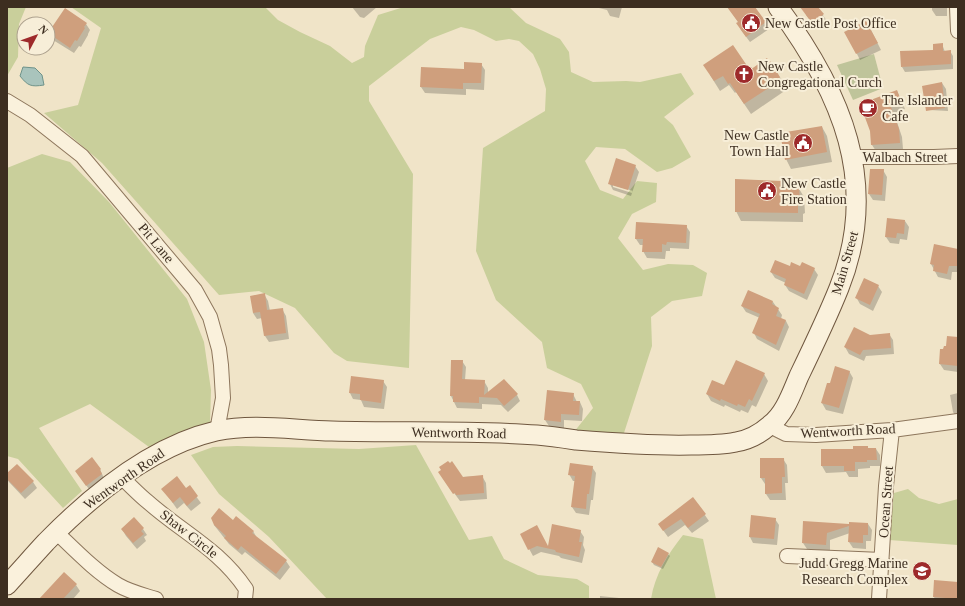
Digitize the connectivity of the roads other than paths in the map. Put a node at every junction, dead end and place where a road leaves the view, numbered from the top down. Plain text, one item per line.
1 (778, 7) edge
2 (957, 7) edge
3 (958, 31) edge
4 (7, 101) edge
5 (958, 156) edge
6 (853, 157) junction
7 (957, 422) edge
8 (770, 426) junction
9 (892, 430) junction
10 (217, 431) junction
11 (121, 477) junction
12 (56, 532) junction
13 (787, 556) dead end
14 (882, 560) junction
15 (7, 585) edge
16 (156, 599) edge
17 (245, 599) edge
18 (879, 599) edge

1 - 6 main road, Main Street
2 - 3 street
4 - 10 street, Pit Lane
5 - 6 street, Walbach Street
6 - 8 main road, Main Street
7 - 9 street, Wentworth Road
8 - 9 street, Wentworth Road
8 - 10 main road, Wentworth Road
9 - 14 street, Ocean Street
10 - 11 main road, Wentworth Road
11 - 12 main road, Wentworth Road
11 - 17 street, Shaw Circle
12 - 15 main road, Wentworth Road
12 - 16 street
13 - 14 street
14 - 18 street, Ocean Street

